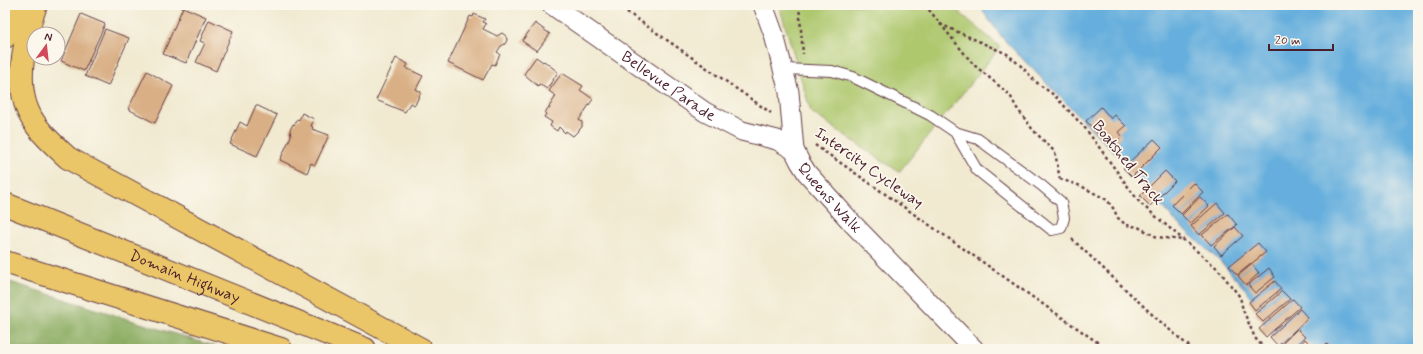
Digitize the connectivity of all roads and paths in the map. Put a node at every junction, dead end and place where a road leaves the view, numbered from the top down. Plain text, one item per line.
1 (23, 5) edge
2 (36, 5) edge
3 (552, 5) edge
4 (617, 5) edge
5 (763, 5) edge
6 (799, 5) edge
7 (925, 5) edge
8 (940, 24) junction
9 (5, 37) edge
10 (791, 70) junction
11 (791, 128) junction
12 (955, 132) junction
13 (794, 150) junction
14 (1060, 178) junction
15 (1061, 202) junction
16 (5, 204) edge
17 (1061, 228) junction
18 (1182, 240) junction
19 (5, 262) edge
20 (281, 349) edge
21 (365, 349) edge
22 (421, 349) edge
23 (974, 349) edge
24 (1107, 349) edge
25 (1192, 349) edge
26 (1266, 349) edge

1 - 9 main road
2 - 22 main road
3 - 13 street, Bellevue Parade
4 - 11 path, Intercity Cycleway
5 - 10 street, Queens Walk
6 - 10 path
7 - 8 path
8 - 14 path
8 - 18 path, Boatshed Track
10 - 11 street, Queens Walk
10 - 12 lane
11 - 13 street, Queens Walk
11 - 24 path, Intercity Cycleway
12 - 15 lane
12 - 17 lane
13 - 23 street, Queens Walk
14 - 15 path
14 - 18 path
15 - 17 lane
16 - 21 main road, Domain Highway
17 - 25 path
18 - 26 path, Boatshed Track
19 - 20 main road

